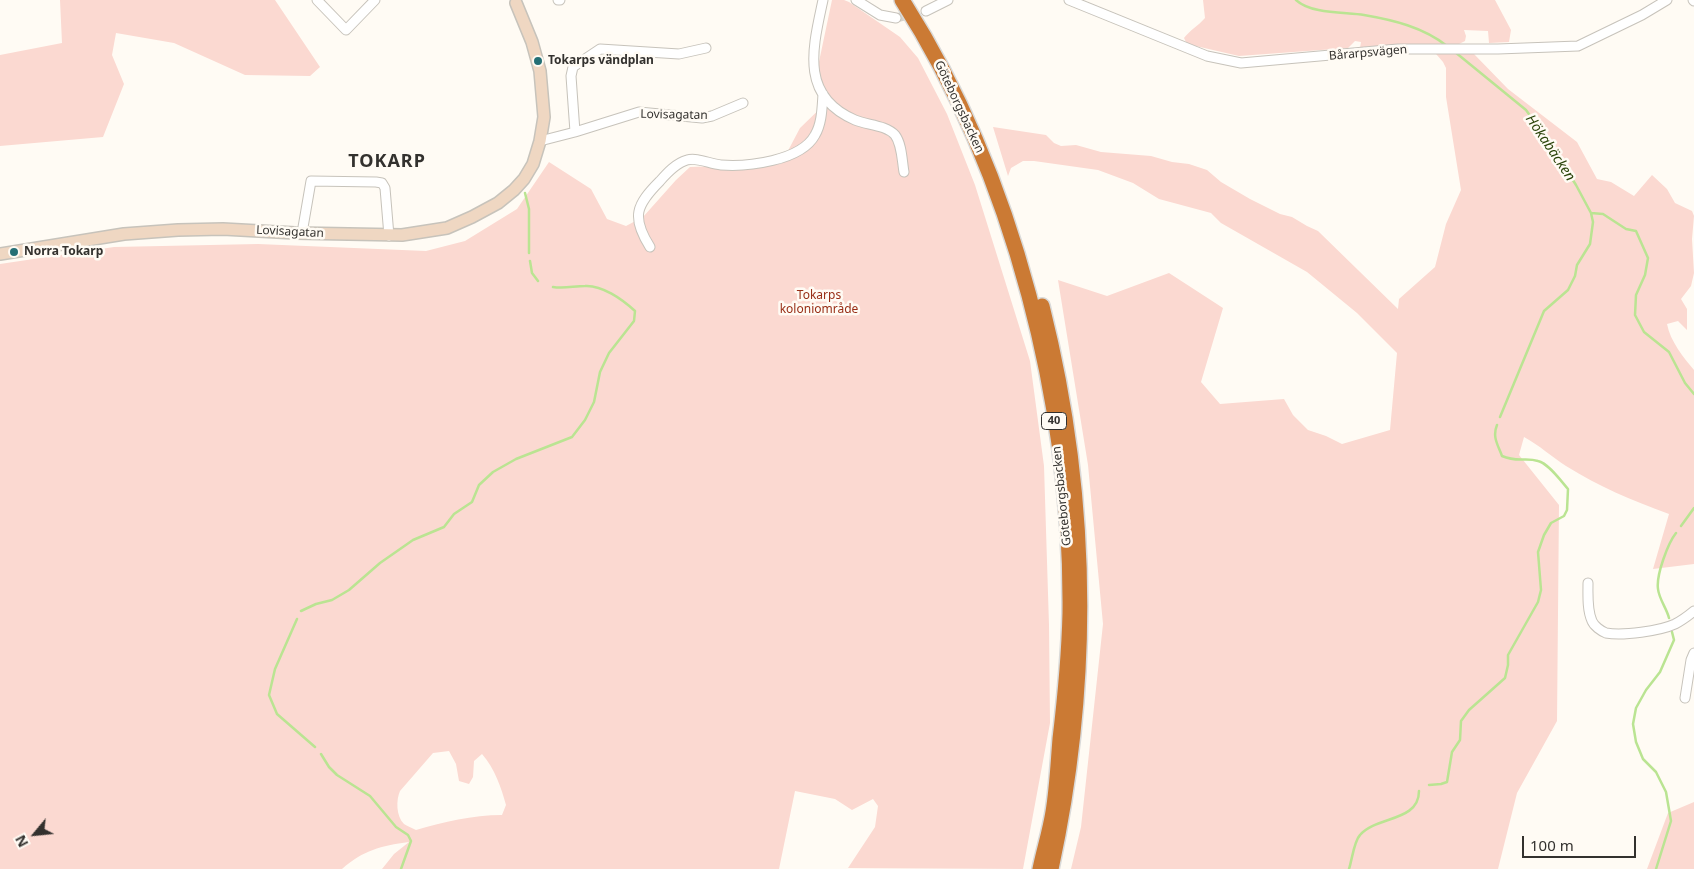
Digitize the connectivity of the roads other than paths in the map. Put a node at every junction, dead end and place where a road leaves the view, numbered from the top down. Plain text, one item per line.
1 (317, 0) edge
2 (375, 0) edge
3 (823, 0) edge
4 (856, 0) edge
5 (902, 0) edge
6 (913, 0) edge
7 (948, 0) edge
8 (1069, 0) edge
9 (1667, 0) edge
10 (518, 1) edge
11 (926, 11) tunnel mouth
12 (896, 18) tunnel mouth
13 (706, 48) dead end
14 (823, 94) junction
15 (743, 103) dead end
16 (575, 132) junction
17 (540, 141) junction
18 (904, 172) dead end
19 (302, 233) junction
20 (388, 236) junction
21 (650, 247) dead end
22 (0, 254) edge
23 (1588, 583) dead end
24 (1694, 611) edge
25 (1694, 653) edge
26 (1685, 698) dead end
27 (1040, 869) edge
28 (1052, 869) edge

1 - 2 street
3 - 14 street
4 - 12 street
5 - 27 highway, Göteborgsbacken / 40
6 - 28 highway, Göteborgsbacken / 40
7 - 11 street
8 - 9 street, Bårarpsvägen
10 - 17 street, Lovisagatan
13 - 16 street
14 - 18 street
14 - 21 street
15 - 16 street, Lovisagatan
16 - 17 street, Lovisagatan
17 - 20 street, Lovisagatan
19 - 20 street, Lovisagatan
19 - 20 street
19 - 22 street, Lovisagatan
23 - 24 street
25 - 26 street

